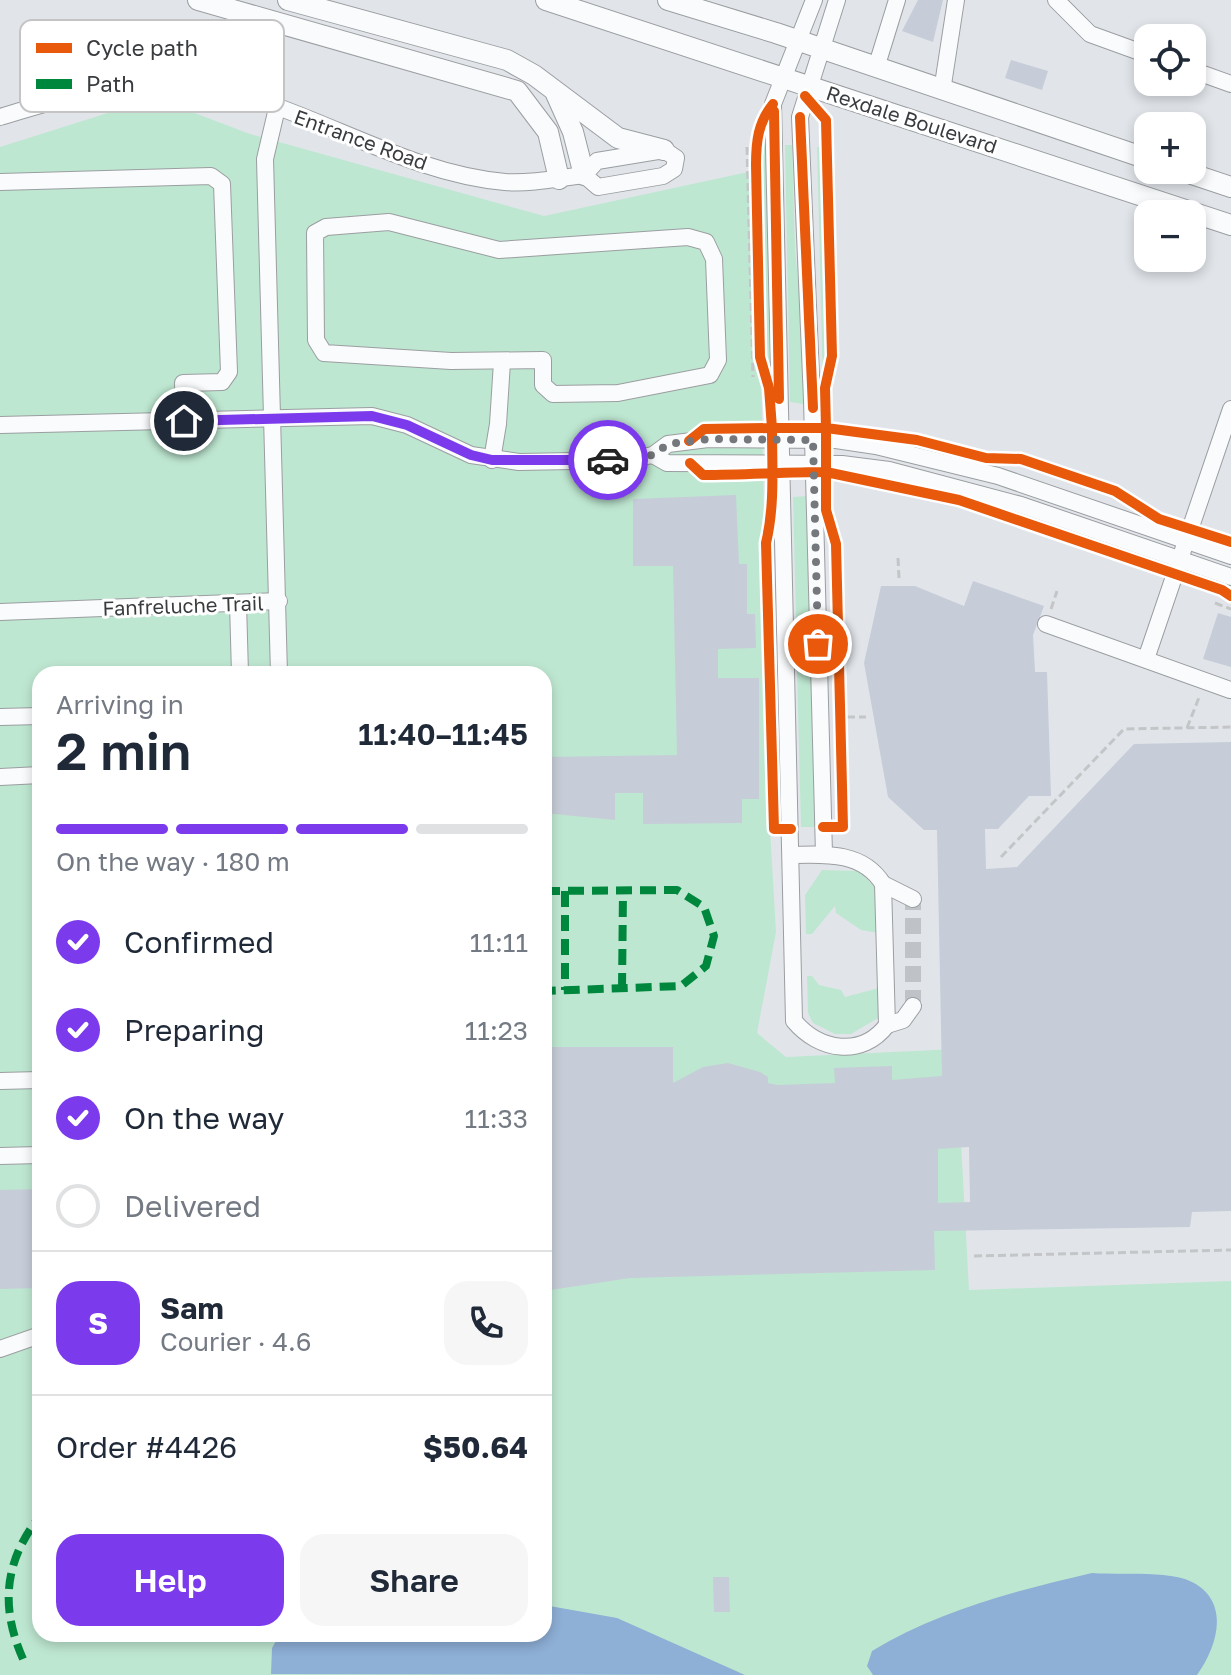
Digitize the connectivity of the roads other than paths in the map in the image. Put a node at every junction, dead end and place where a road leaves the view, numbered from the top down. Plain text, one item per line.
1 (198, 0) edge
2 (288, 0) edge
3 (546, 0) edge
4 (668, 0) edge
5 (814, 0) edge
6 (837, 0) edge
7 (897, 0) edge
8 (956, 0) edge
9 (1056, 0) edge
10 (268, 20) edge
11 (284, 25) edge
12 (798, 41) junction
13 (820, 49) junction
14 (1134, 50) edge
15 (876, 68) junction
16 (1206, 75) edge
17 (784, 76) junction
18 (1231, 84) edge
19 (808, 85) junction
20 (942, 91) junction
21 (556, 94) junction
22 (284, 111) edge
23 (20, 112) edge
24 (276, 112) edge
25 (0, 117) edge
26 (664, 150) junction
27 (1134, 154) edge
28 (584, 175) junction
29 (1206, 178) edge
30 (559, 179) junction
31 (0, 182) edge
32 (1229, 185) edge
33 (1231, 225) edge
34 (502, 362) junction
35 (1231, 409) edge
36 (274, 418) junction
37 (184, 421) junction
38 (0, 425) edge
39 (780, 440) junction
40 (813, 440) junction
41 (653, 455) junction
42 (492, 460) junction
43 (780, 464) junction
44 (813, 464) junction
45 (1186, 540) junction
46 (1231, 556) edge
47 (1180, 558) junction
48 (1231, 577) edge
49 (279, 601) junction
50 (238, 603) junction
51 (0, 612) edge
52 (1048, 617) road end
53 (1146, 659) junction
54 (240, 666) edge
55 (279, 666) edge
56 (1230, 690) edge
57 (32, 716) edge
58 (0, 717) edge
59 (32, 775) edge
60 (0, 777) edge
61 (824, 854) junction
62 (792, 855) junction
63 (883, 884) junction
64 (913, 899) dead end
65 (913, 1006) dead end
66 (887, 1025) junction
67 (32, 1080) edge
68 (0, 1081) edge
69 (32, 1155) edge
70 (0, 1156) edge
71 (32, 1338) edge
72 (0, 1349) edge

1 - 10 main road
2 - 21 main road
3 - 17 main road, Rexdale Boulevard
4 - 12 main road, Rexdale Boulevard
5 - 12 street
6 - 13 street
7 - 15 street
8 - 20 street
9 - 14 street
11 - 30 main road
12 - 13 main road, Rexdale Boulevard
12 - 17 street
13 - 15 main road, Rexdale Boulevard
13 - 19 street
15 - 20 main road, Rexdale Boulevard
16 - 18 street
17 - 19 main road, Rexdale Boulevard
17 - 39 street
19 - 33 main road, Rexdale Boulevard
19 - 40 street
20 - 27 main road, Rexdale Boulevard
21 - 26 main road
21 - 28 main road
22 - 30 street, Entrance Road
23 - 25 street, Entrance Road
24 - 36 street, Fanfreluche Trail
26 - 28 street, Entrance Road
26 - 28 street, Entrance Road
28 - 30 street, Entrance Road
29 - 32 main road
31 - 37 street
34 - 34 street
34 - 42 street
35 - 45 street
36 - 37 street
36 - 42 street
36 - 49 street, Fanfreluche Trail
37 - 38 street
39 - 40 street
39 - 41 street
39 - 43 street
40 - 44 street
40 - 45 street
41 - 42 street
41 - 43 street
43 - 44 street
43 - 62 street
44 - 47 street
44 - 61 street
45 - 46 street
45 - 47 street
47 - 48 street
47 - 53 street
49 - 50 street, Fanfreluche Trail
49 - 55 street
50 - 51 street, Fanfreluche Trail
50 - 54 street
52 - 53 street
53 - 56 street
57 - 58 street
59 - 60 street
61 - 62 street
61 - 63 street
62 - 66 street
63 - 64 street
63 - 66 street
65 - 66 street
67 - 68 street
69 - 70 street
71 - 72 street

